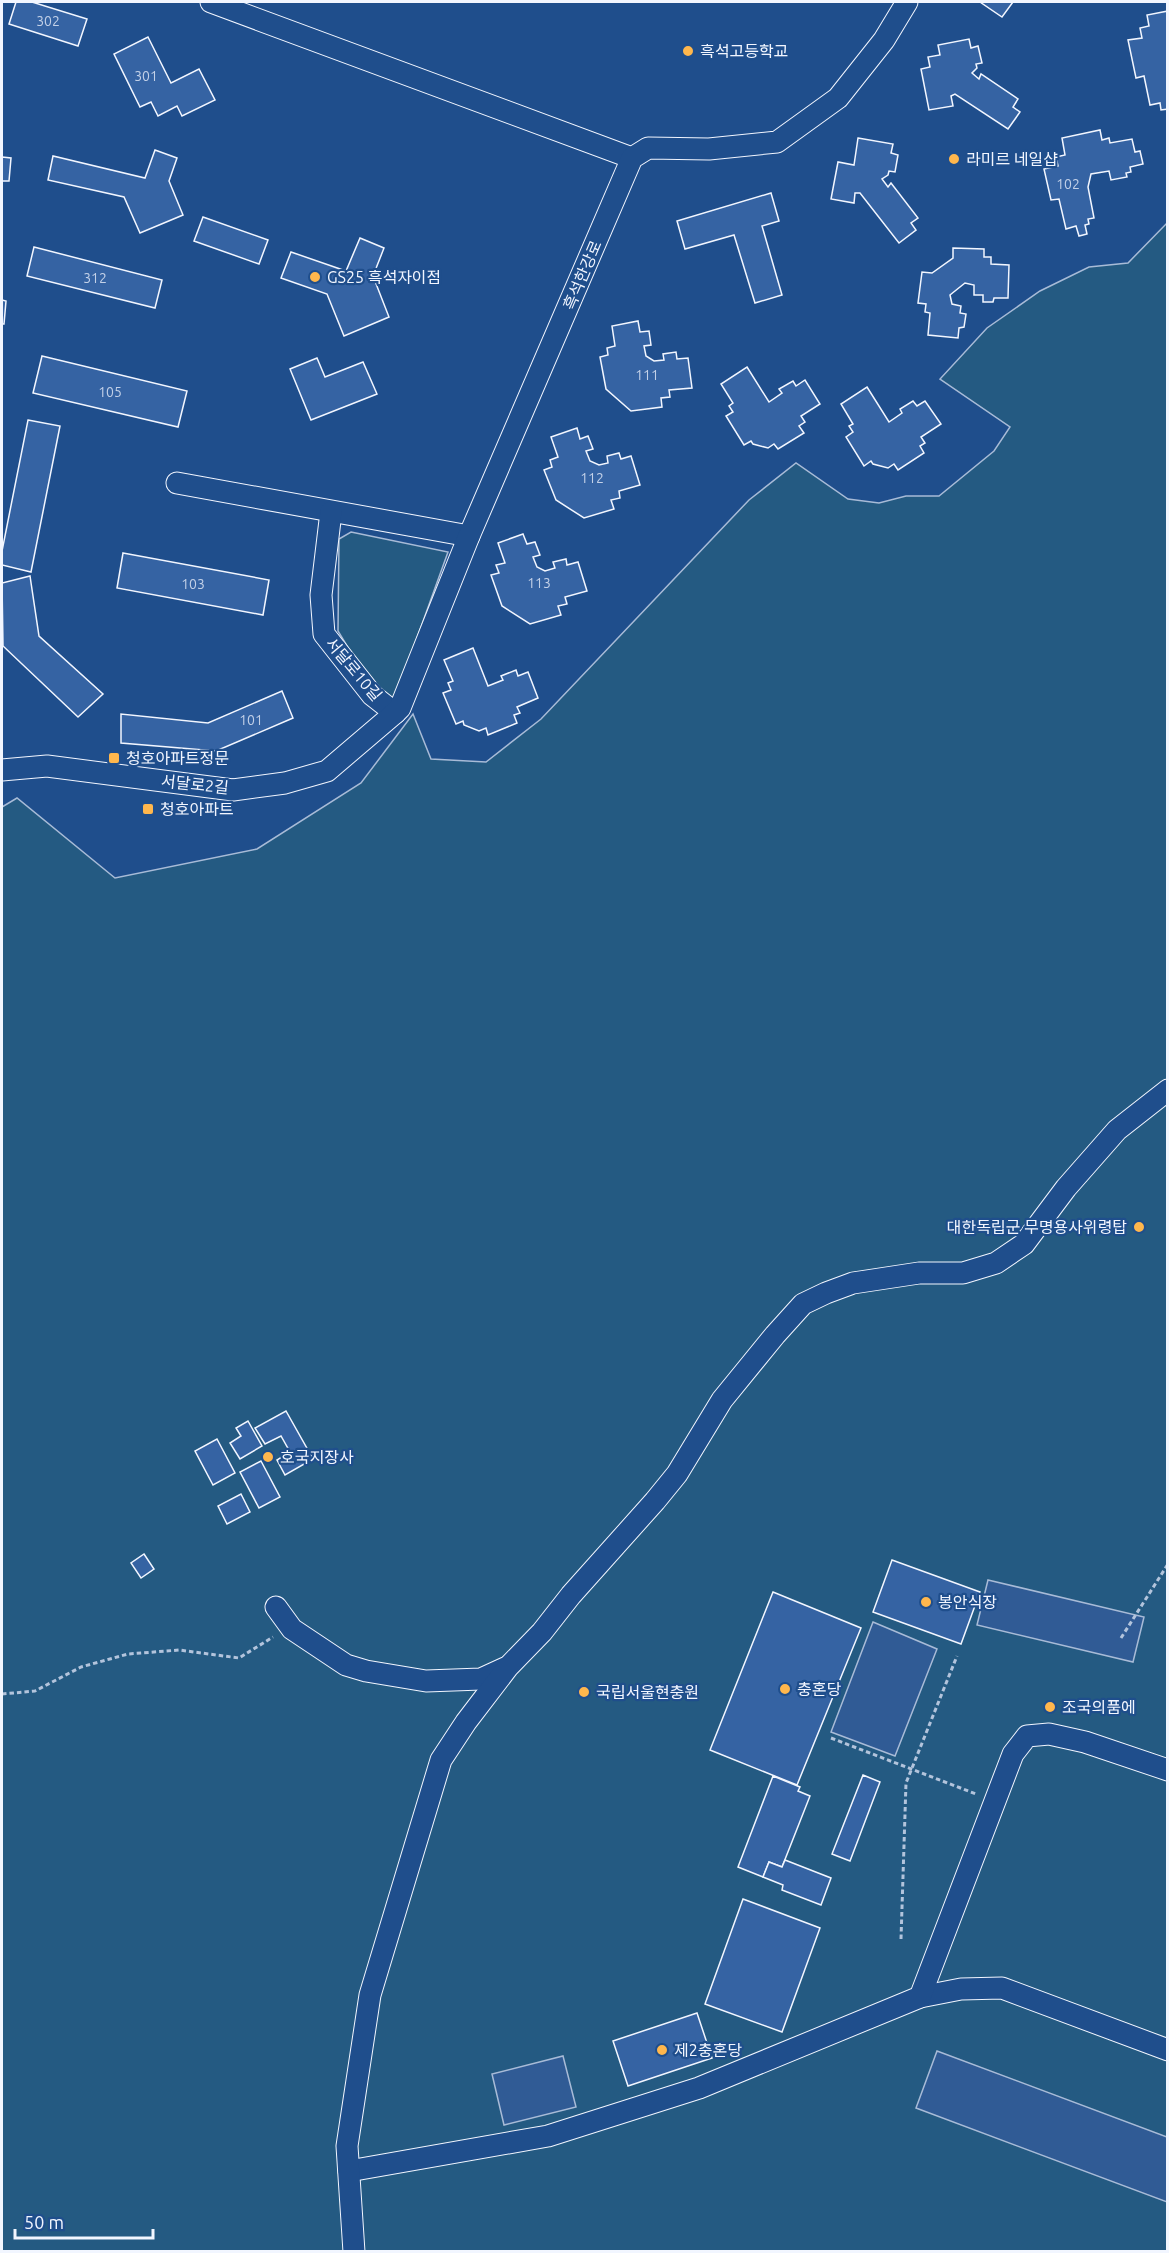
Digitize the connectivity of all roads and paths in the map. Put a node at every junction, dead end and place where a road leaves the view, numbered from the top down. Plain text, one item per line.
1 (211, 2) edge
2 (907, 2) edge
3 (640, 153) junction
4 (177, 483) dead end
5 (331, 512) junction
6 (469, 536) junction
7 (398, 711) junction
8 (2, 771) edge
9 (1167, 1090) edge
10 (1167, 1564) edge
11 (276, 1607) dead end
12 (292, 1629) junction
13 (1121, 1638) dead end
14 (957, 1656) dead end
15 (508, 1667) junction
16 (2, 1694) edge
17 (831, 1738) dead end
18 (911, 1770) junction
19 (1167, 1770) edge
20 (975, 1794) dead end
21 (901, 1939) dead end
22 (920, 1998) junction
23 (1166, 2045) edge
24 (349, 2171) junction
25 (354, 2252) edge

1 - 3 street
2 - 3 street
3 - 6 street, 흑석한강로
4 - 5 street
5 - 6 street
5 - 7 street, 서달로10길
6 - 7 street, 흑석한강로
7 - 8 street, 서달로2길
9 - 15 street
10 - 13 path
11 - 12 street
12 - 15 street
12 - 16 path
14 - 18 path
15 - 24 street
17 - 18 path
18 - 20 path
18 - 21 path
19 - 22 street
22 - 23 street
22 - 24 street
24 - 25 street

